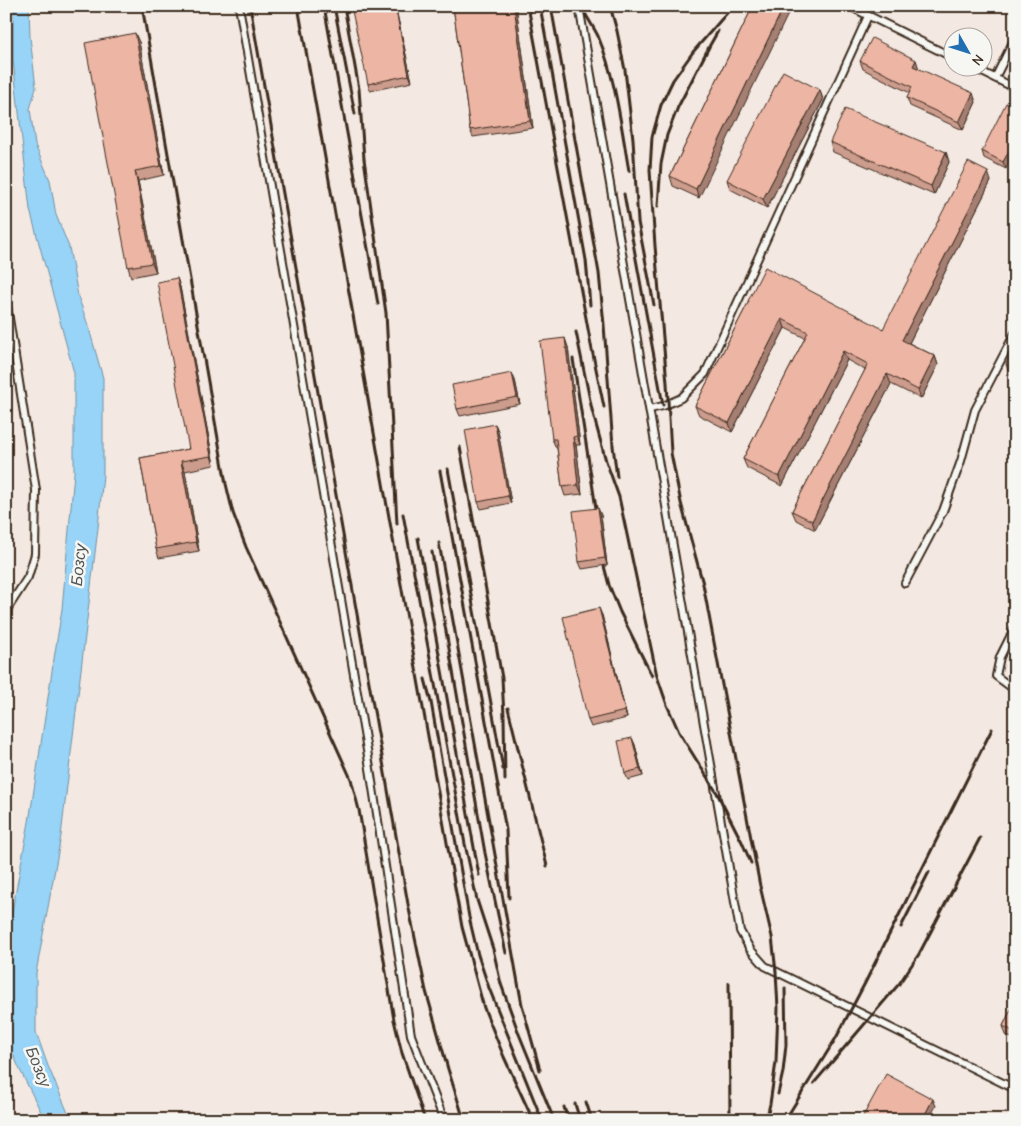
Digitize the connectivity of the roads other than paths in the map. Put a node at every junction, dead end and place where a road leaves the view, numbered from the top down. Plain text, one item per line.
1 (239, 6) edge
2 (579, 6) edge
3 (849, 6) edge
4 (868, 16) junction
5 (1015, 38) edge
6 (944, 53) edge
7 (995, 78) joint
8 (1015, 88) edge
9 (6, 299) edge
10 (1015, 333) edge
11 (650, 409) junction
12 (905, 583) dead end
13 (10, 600) edge
14 (6, 610) edge
15 (1015, 627) edge
16 (1015, 690) edge
17 (1015, 1089) edge
18 (444, 1120) edge

1 - 18 lane
2 - 11 lane
3 - 4 lane
4 - 6 lane
4 - 11 lane
5 - 7 lane
7 - 8 lane
9 - 13 lane
10 - 12 lane
11 - 17 lane
13 - 14 lane
15 - 16 lane

